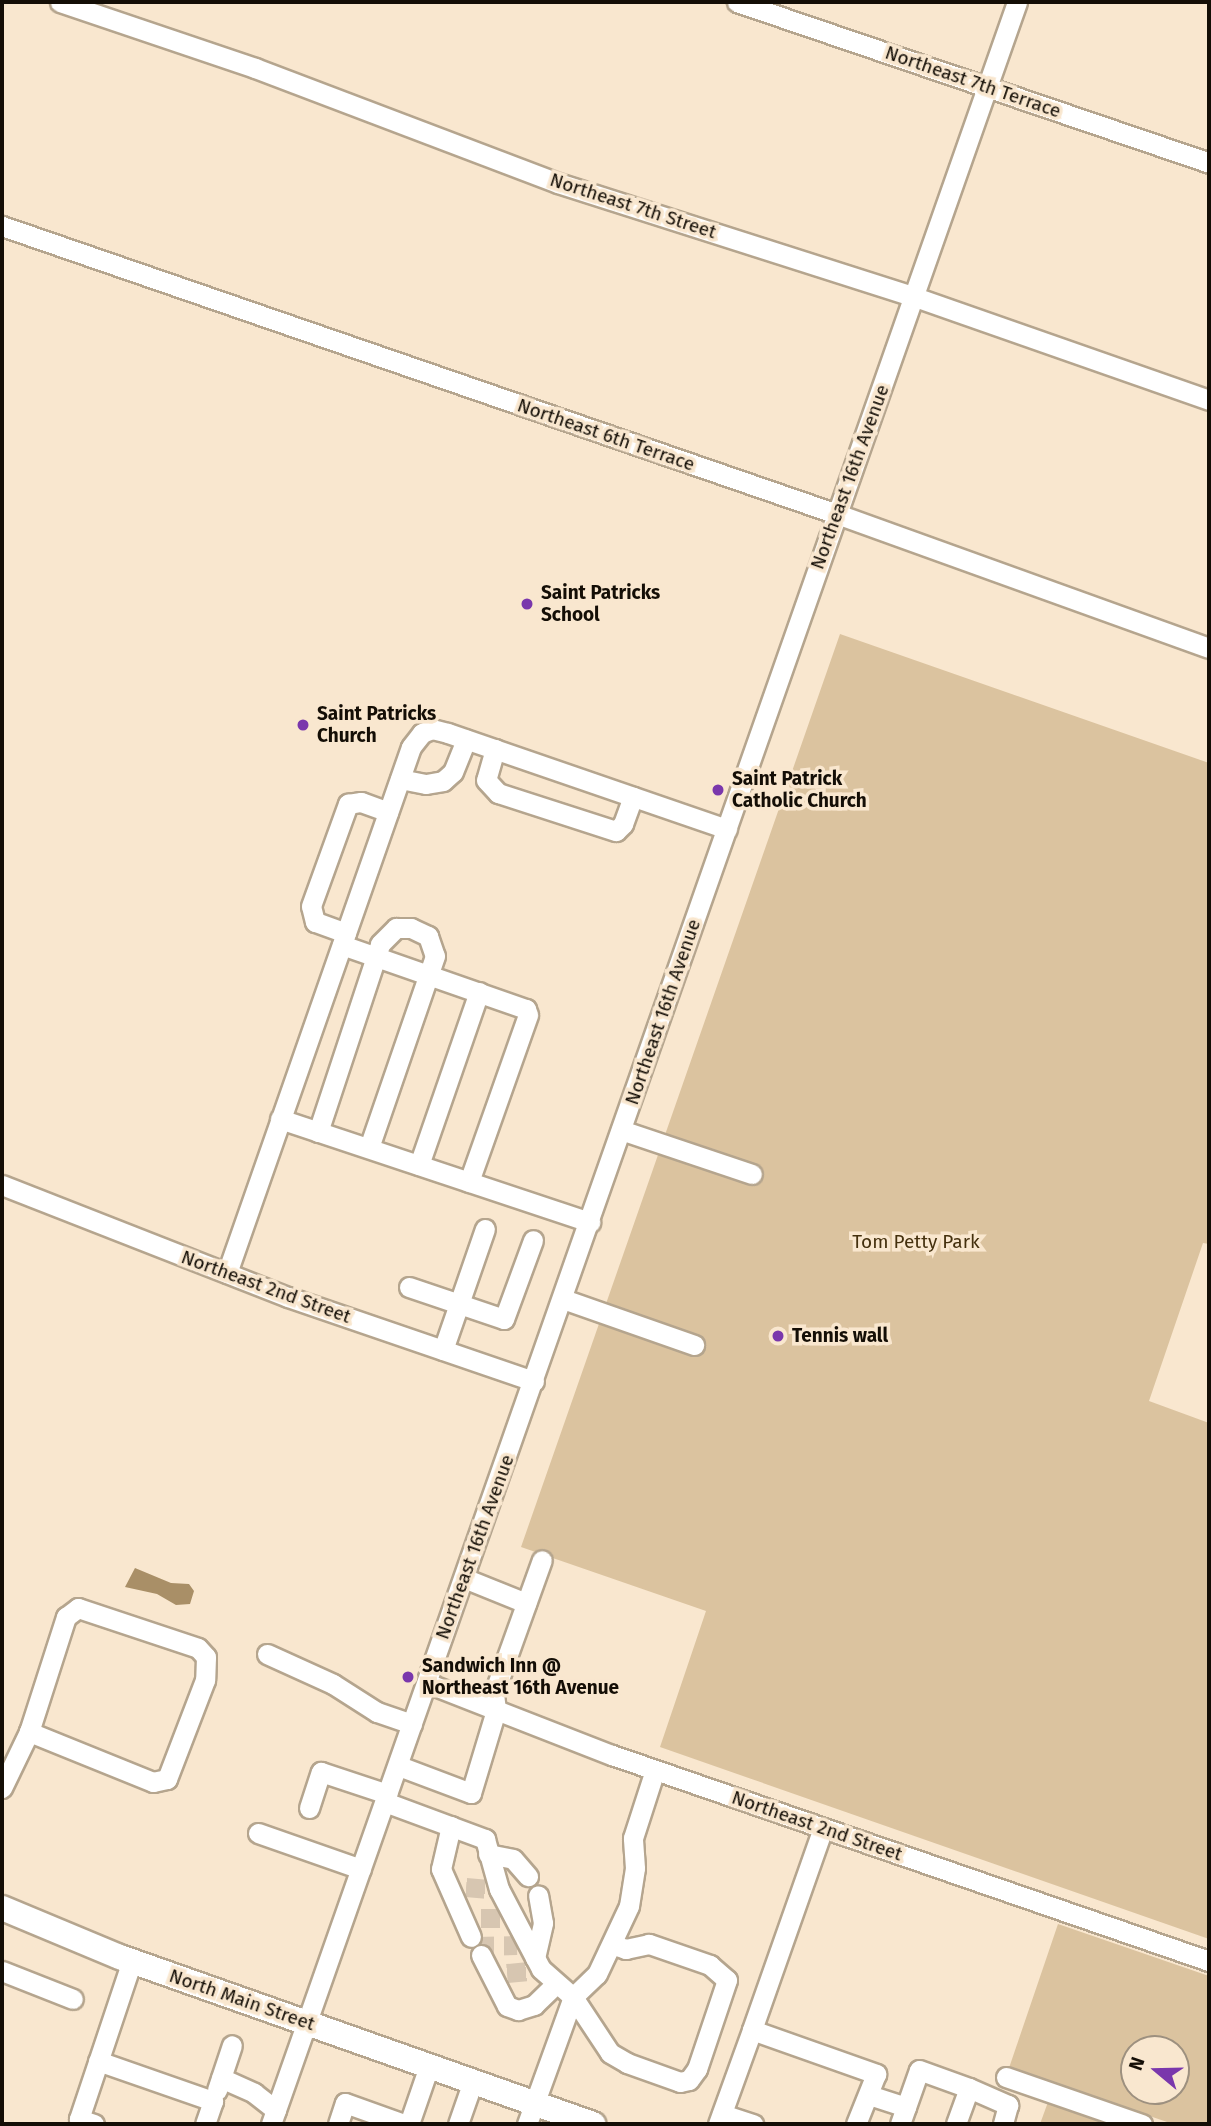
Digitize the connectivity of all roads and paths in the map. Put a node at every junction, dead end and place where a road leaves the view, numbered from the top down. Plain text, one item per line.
1 (60, 2) edge
2 (737, 2) edge
3 (1017, 2) edge
4 (988, 86) junction
5 (1209, 163) edge
6 (2, 226) edge
7 (915, 297) junction
8 (1209, 400) edge
9 (837, 514) junction
10 (1209, 648) edge
11 (466, 739) junction
12 (495, 749) junction
13 (400, 779) junction
14 (632, 797) junction
15 (388, 812) junction
16 (727, 829) junction
17 (344, 939) junction
18 (376, 956) junction
19 (429, 974) junction
20 (479, 992) junction
21 (280, 1119) junction
22 (621, 1130) junction
23 (318, 1132) junction
24 (369, 1149) junction
25 (419, 1165) junction
26 (751, 1174) dead end
27 (469, 1182) junction
28 (2, 1185) edge
29 (590, 1222) junction
30 (485, 1229) dead end
31 (533, 1240) dead end
32 (227, 1273) junction
33 (409, 1287) dead end
34 (563, 1299) junction
35 (459, 1304) junction
36 (694, 1345) dead end
37 (443, 1350) junction
38 (534, 1381) junction
39 (542, 1560) dead end
40 (464, 1578) junction
41 (526, 1603) junction
42 (267, 1654) dead end
43 (427, 1683) junction
44 (496, 1710) junction
45 (412, 1724) junction
46 (29, 1731) junction
47 (399, 1766) junction
48 (655, 1770) junction
49 (2, 1788) edge
50 (386, 1798) junction
51 (309, 1808) dead end
52 (451, 1826) junction
53 (822, 1828) junction
54 (258, 1833) dead end
55 (488, 1854) junction
56 (361, 1869) junction
57 (528, 1876) dead end
58 (445, 1885) junction
59 (466, 1887) tunnel mouth
60 (538, 1895) dead end
61 (2, 1908) edge
62 (471, 1937) dead end
63 (614, 1945) junction
64 (481, 1955) dead end
65 (530, 1957) junction
66 (132, 1961) junction
67 (1209, 1961) edge
68 (2, 1971) edge
69 (556, 1984) junction
70 (573, 1997) junction
71 (73, 1999) dead end
72 (306, 2022) junction
73 (752, 2030) junction
74 (232, 2045) dead end
75 (98, 2061) junction
76 (429, 2066) junction
77 (1006, 2077) dead end
78 (221, 2078) junction
79 (478, 2083) junction
80 (969, 2088) junction
81 (869, 2095) junction
82 (213, 2101) junction
83 (531, 2114) edge
84 (903, 2116) edge
85 (273, 2117) edge
86 (720, 2119) edge
87 (83, 2122) edge
88 (205, 2124) edge
89 (338, 2124) edge
90 (407, 2124) edge
91 (458, 2124) edge
92 (593, 2124) edge
93 (753, 2124) edge
94 (856, 2124) edge
95 (956, 2124) edge
96 (1003, 2124) edge
97 (1142, 2124) edge

1 - 7 street, Northeast 7th Street
2 - 4 street, Northeast 7th Terrace
3 - 4 street, Northeast 16th Avenue
4 - 5 street, Northeast 7th Terrace
4 - 7 street, Northeast 16th Avenue
6 - 9 street, Northeast 6th Terrace
7 - 8 street, Northeast 7th Street
7 - 9 street, Northeast 16th Avenue
9 - 10 street, Northeast 6th Terrace
9 - 16 street, Northeast 16th Avenue
11 - 12 street
11 - 13 street
11 - 13 street
12 - 14 street
12 - 14 street
13 - 15 street
14 - 16 street
15 - 17 street
15 - 17 street
16 - 22 street, Northeast 16th Avenue
17 - 18 street
17 - 21 street
18 - 19 street
18 - 19 street
18 - 23 street
19 - 20 street
19 - 24 street
20 - 25 street
20 - 27 street
21 - 23 street
21 - 32 street
22 - 26 street
22 - 29 street, Northeast 16th Avenue
23 - 24 street
24 - 25 street
25 - 27 street
27 - 29 street
28 - 32 street, Northeast 2nd Street
29 - 34 street, Northeast 16th Avenue
30 - 35 street
31 - 35 street
32 - 37 street, Northeast 2nd Street
33 - 35 street
34 - 36 street
34 - 38 street, Northeast 16th Avenue
35 - 37 street
37 - 38 street, Northeast 2nd Street
38 - 40 street, Northeast 16th Avenue
39 - 41 street
40 - 41 street
40 - 43 street, Northeast 16th Avenue
41 - 44 street
42 - 45 street
43 - 44 street, Northeast 2nd Street
43 - 45 street, Northeast 16th Avenue
44 - 47 street
44 - 48 street, Northeast 2nd Street
45 - 47 street, Northeast 16th Avenue
46 - 46 street
46 - 49 street
47 - 50 street, Northeast 16th Avenue
48 - 53 street, Northeast 2nd Street
48 - 63 street
50 - 51 street
50 - 52 street
50 - 56 street, Northeast 16th Avenue
52 - 55 street
52 - 58 street
53 - 67 street, Northeast 2nd Street
53 - 73 street
54 - 56 street
55 - 57 street
55 - 65 street
56 - 72 street, Northeast 16th Avenue
58 - 59 street
58 - 62 street
60 - 65 street
61 - 66 main road, North Main Street
63 - 70 street
63 - 70 street
64 - 69 street
65 - 69 street
66 - 72 main road, North Main Street
66 - 75 street
68 - 71 street
69 - 70 street
70 - 83 street
72 - 76 main road, North Main Street
72 - 85 street, Northeast 16th Avenue
73 - 81 street
73 - 86 street
74 - 78 street
75 - 82 street
75 - 87 street
76 - 79 main road, North Main Street
76 - 90 street
77 - 97 street
78 - 82 street
78 - 85 street
79 - 83 main road, North Main Street
79 - 91 street
80 - 84 street
80 - 95 street
80 - 96 street
81 - 84 street
81 - 94 street
82 - 88 street
83 - 92 main road, North Main Street
86 - 93 street
89 - 90 street

